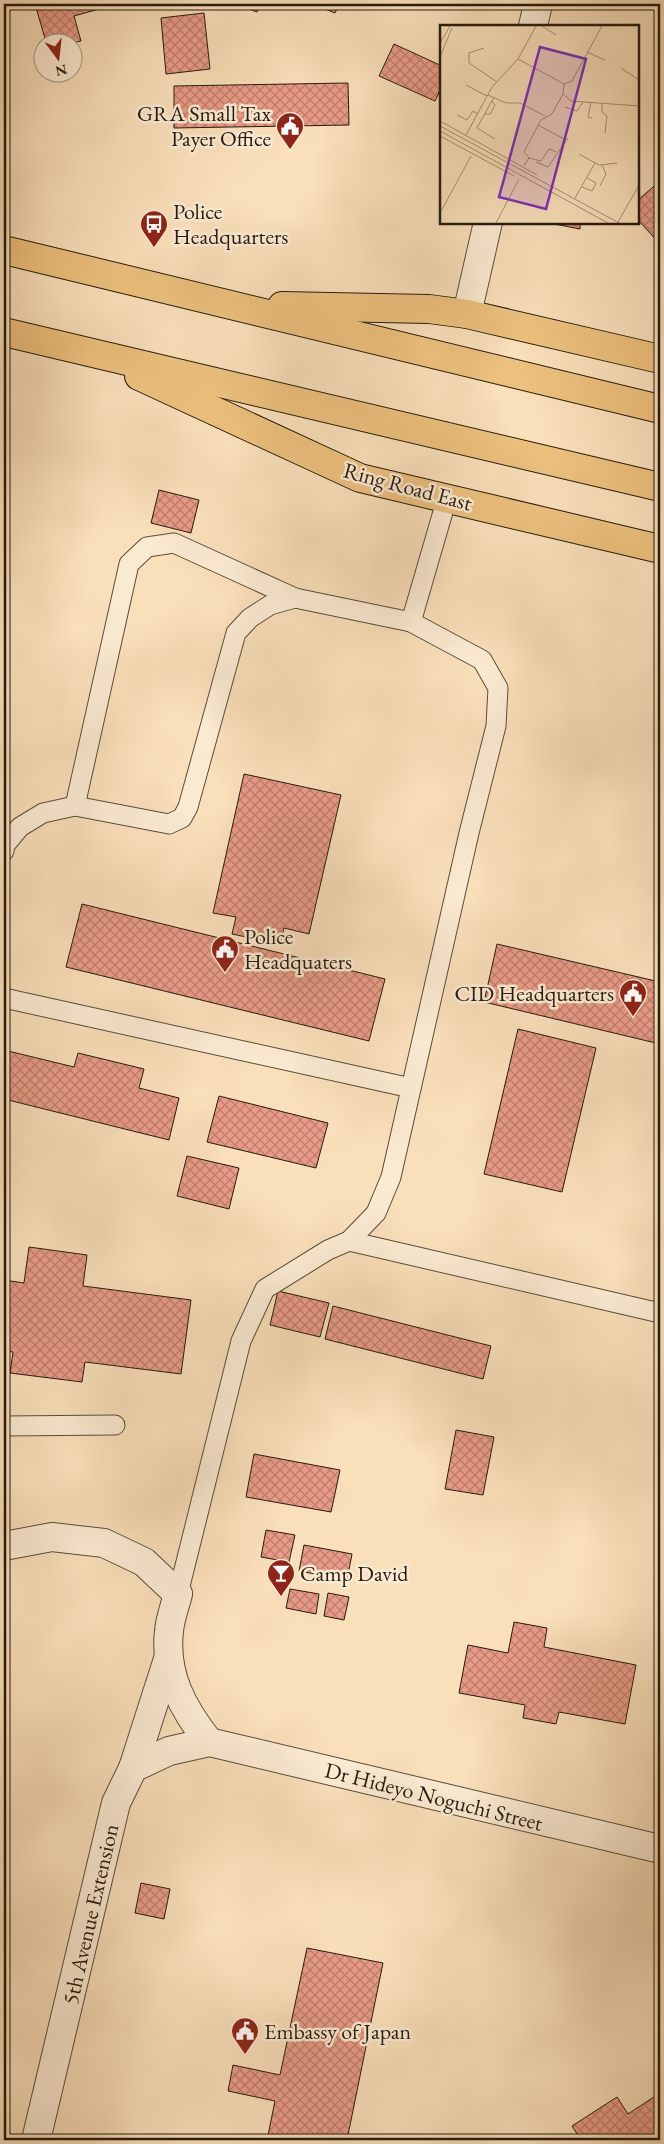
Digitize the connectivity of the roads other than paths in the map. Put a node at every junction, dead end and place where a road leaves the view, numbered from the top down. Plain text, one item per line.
1 (538, 4) edge
2 (533, 25) edge
3 (488, 224) edge
4 (4, 250) edge
5 (227, 304) junction
6 (466, 314) junction
7 (4, 332) edge
8 (85, 352) junction
9 (660, 359) edge
10 (660, 410) edge
11 (660, 487) edge
12 (446, 498) junction
13 (660, 549) edge
14 (295, 598) junction
15 (411, 622) junction
16 (75, 806) junction
17 (4, 851) edge
18 (4, 998) edge
19 (411, 1088) junction
20 (349, 1241) junction
21 (660, 1313) edge
22 (115, 1424) dead end
23 (4, 1426) edge
24 (4, 1546) edge
25 (178, 1594) junction
26 (168, 1660) junction
27 (208, 1742) junction
28 (133, 1768) junction
29 (660, 1849) edge
30 (36, 2140) edge

1 - 2 street
3 - 6 street
4 - 5 main road
5 - 6 main road
5 - 10 main road
6 - 9 main road
7 - 8 main road, Ring Road East
8 - 11 main road, Ring Road East
8 - 12 main road, Ring Road East
12 - 13 main road, Ring Road East
12 - 15 lane
14 - 15 lane
14 - 16 lane
14 - 16 lane
15 - 19 lane
16 - 17 lane
18 - 19 lane
19 - 20 lane
20 - 21 lane
20 - 25 lane
22 - 23 lane
24 - 25 street
25 - 26 street
26 - 27 street
26 - 28 street, 5th Avenue Extension
27 - 28 street
27 - 29 street, Dr Hideyo Noguchi Street
28 - 30 street, 5th Avenue Extension

